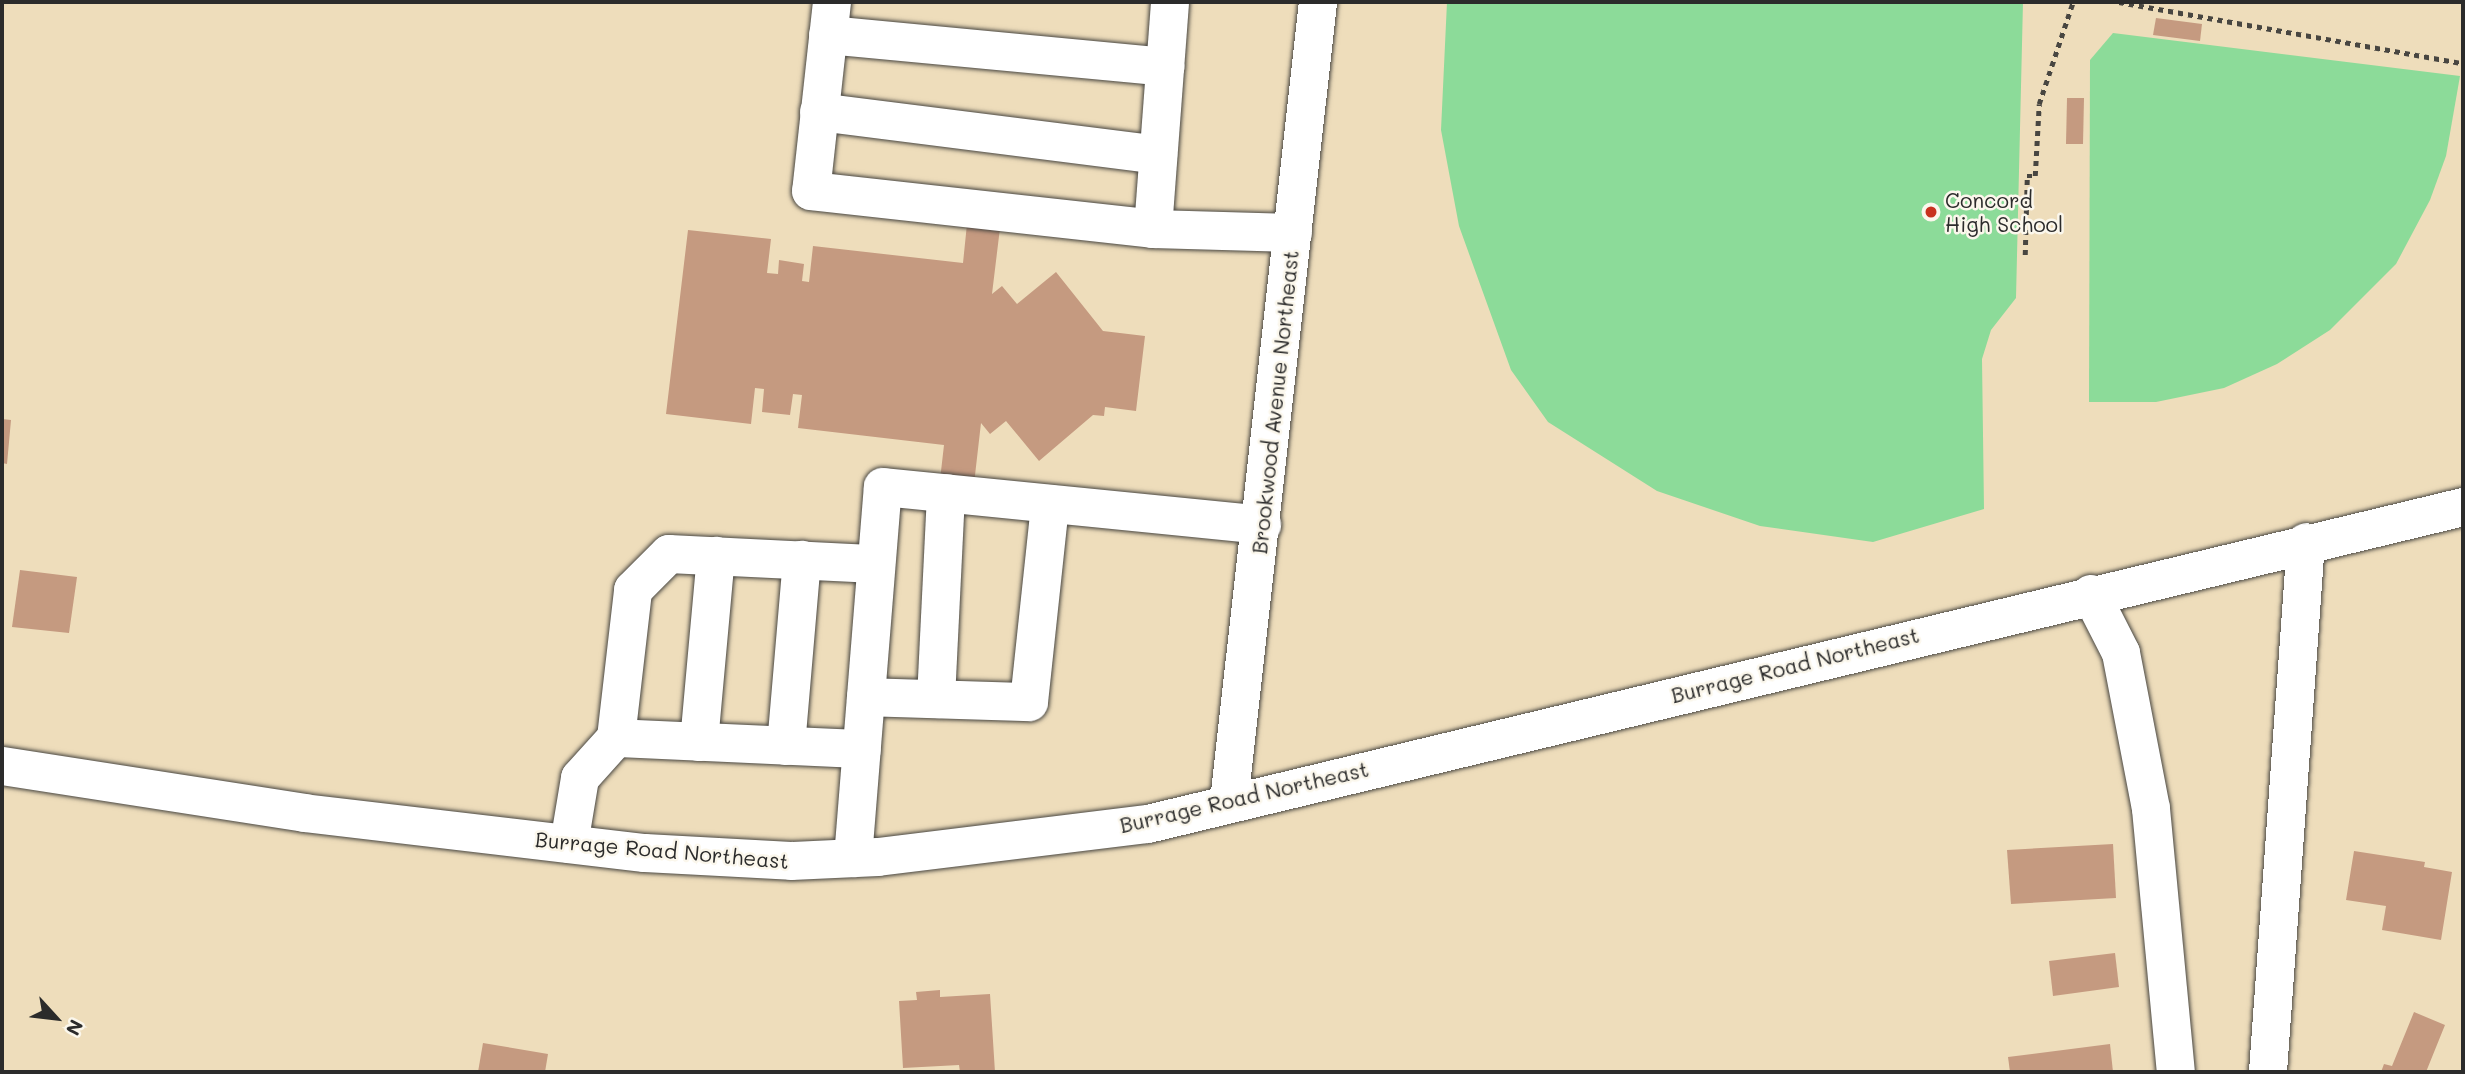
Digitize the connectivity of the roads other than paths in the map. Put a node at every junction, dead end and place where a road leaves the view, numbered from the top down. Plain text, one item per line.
1 (1170, 2) edge
2 (1318, 2) edge
3 (830, 18) edge
4 (1165, 66) junction
5 (819, 112) junction
6 (1158, 155) junction
7 (1153, 229) junction
8 (1293, 233) junction
9 (946, 493) junction
10 (1050, 504) junction
11 (2463, 507) edge
12 (1262, 525) junction
13 (2306, 542) junction
14 (716, 556) junction
15 (802, 560) junction
16 (876, 564) junction
17 (2091, 594) junction
18 (866, 697) junction
19 (936, 699) junction
20 (616, 738) junction
21 (699, 742) junction
22 (786, 746) junction
23 (862, 749) junction
24 (2, 766) edge
25 (1229, 802) junction
26 (569, 844) junction
27 (853, 858) junction
28 (2176, 1072) edge
29 (2267, 1072) edge

1 - 4 street
2 - 8 street, Brookwood Avenue Northeast
3 - 4 street
3 - 5 street
4 - 6 street
5 - 6 street
5 - 7 street
6 - 7 street
7 - 8 street
8 - 12 street, Brookwood Avenue Northeast
9 - 10 street
9 - 16 street
9 - 19 street
10 - 12 street
10 - 19 street
11 - 13 street, Burrage Road Northeast
12 - 25 street, Brookwood Avenue Northeast
13 - 17 street, Burrage Road Northeast
13 - 29 street
14 - 15 street
14 - 20 street
14 - 21 street
15 - 16 street
15 - 22 street
16 - 18 street
17 - 25 street, Burrage Road Northeast
17 - 28 street
18 - 19 street
18 - 23 street
20 - 21 street
20 - 26 street
21 - 22 street
22 - 23 street
23 - 27 street
24 - 26 street, Burrage Road Northeast
25 - 27 street, Burrage Road Northeast
26 - 27 street, Burrage Road Northeast

